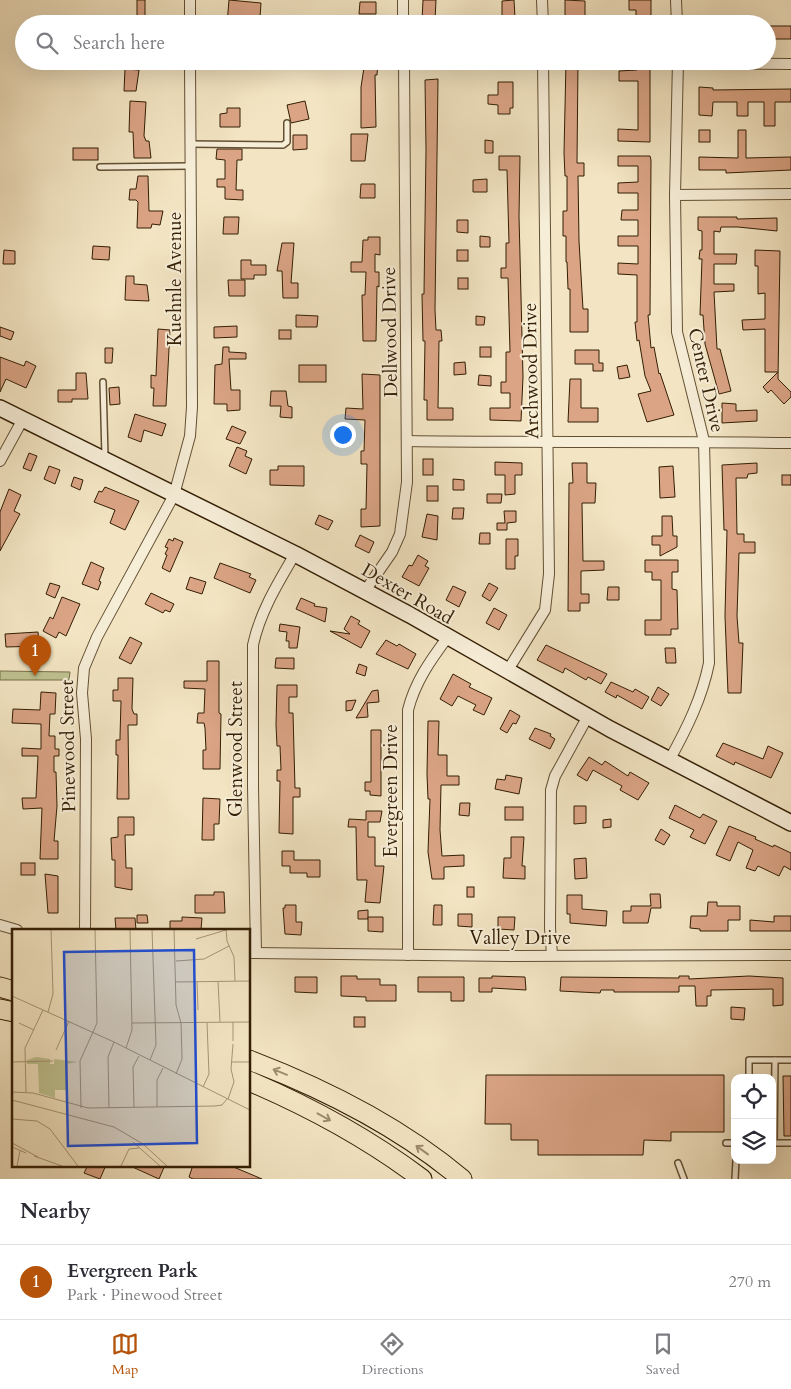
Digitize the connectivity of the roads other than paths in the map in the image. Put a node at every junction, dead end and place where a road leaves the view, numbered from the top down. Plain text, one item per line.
1 (190, 0) edge
2 (403, 0) edge
3 (542, 0) edge
4 (676, 0) edge
5 (190, 15) edge
6 (403, 15) edge
7 (542, 15) edge
8 (677, 15) edge
9 (776, 64) edge
10 (791, 64) edge
11 (190, 70) edge
12 (404, 70) edge
13 (543, 70) edge
14 (678, 70) edge
15 (287, 123) dead end
16 (191, 144) junction
17 (191, 166) junction
18 (100, 167) dead end
19 (791, 194) edge
20 (675, 195) junction
21 (103, 382) dead end
22 (0, 408) edge
23 (23, 419) junction
24 (407, 441) junction
25 (704, 441) junction
26 (791, 443) edge
27 (548, 444) junction
28 (105, 460) junction
29 (0, 461) edge
30 (174, 495) junction
31 (295, 554) junction
32 (364, 591) junction
33 (446, 638) junction
34 (508, 670) junction
35 (588, 716) junction
36 (670, 758) junction
37 (791, 823) edge
38 (0, 924) edge
39 (14, 929) edge
40 (85, 929) edge
41 (252, 953) edge
42 (408, 955) junction
43 (552, 955) junction
44 (791, 955) edge
45 (250, 1060) edge
46 (775, 1060) junction
47 (791, 1060) edge
48 (749, 1074) dead end
49 (250, 1081) edge
50 (774, 1119) edge
51 (726, 1143) dead end
52 (731, 1143) edge
53 (776, 1143) edge
54 (791, 1144) edge
55 (678, 1163) dead end
56 (736, 1164) edge
57 (422, 1179) edge
58 (462, 1179) edge
59 (684, 1179) edge
60 (736, 1179) edge

1 - 5 street
2 - 6 street
3 - 7 street
4 - 8 street
9 - 10 street
11 - 16 street, Kuehnle Avenue
12 - 24 street, Dellwood Drive
13 - 27 street, Archwood Drive
14 - 20 street, Center Drive
15 - 16 lane
16 - 17 street, Kuehnle Avenue
17 - 18 lane
17 - 30 street, Kuehnle Avenue
19 - 20 street
20 - 25 street, Center Drive
21 - 28 lane
22 - 23 main road, Dexter Road
23 - 28 main road, Dexter Road
23 - 29 street
24 - 27 street
24 - 32 street, Dellwood Drive
25 - 26 street
25 - 27 street
25 - 36 street, Center Drive
27 - 34 street, Archwood Drive
28 - 30 main road, Dexter Road
30 - 31 main road, Dexter Road
30 - 40 street, Pinewood Street
31 - 32 main road, Dexter Road
31 - 41 street, Glenwood Street
32 - 33 main road, Dexter Road
33 - 34 main road, Dexter Road
33 - 42 street, Evergreen Drive
34 - 35 main road, Dexter Road
35 - 36 main road, Dexter Road
35 - 43 street
36 - 37 main road, Dexter Road
38 - 39 street
41 - 42 street, Valley Drive
42 - 43 street, Valley Drive
43 - 44 street, Valley Drive
58 -> 45 highway
46 - 47 lane
46 - 48 lane
46 - 50 lane
49 -> 57 highway
51 - 52 lane
53 - 54 lane
55 - 59 lane
56 - 60 lane

